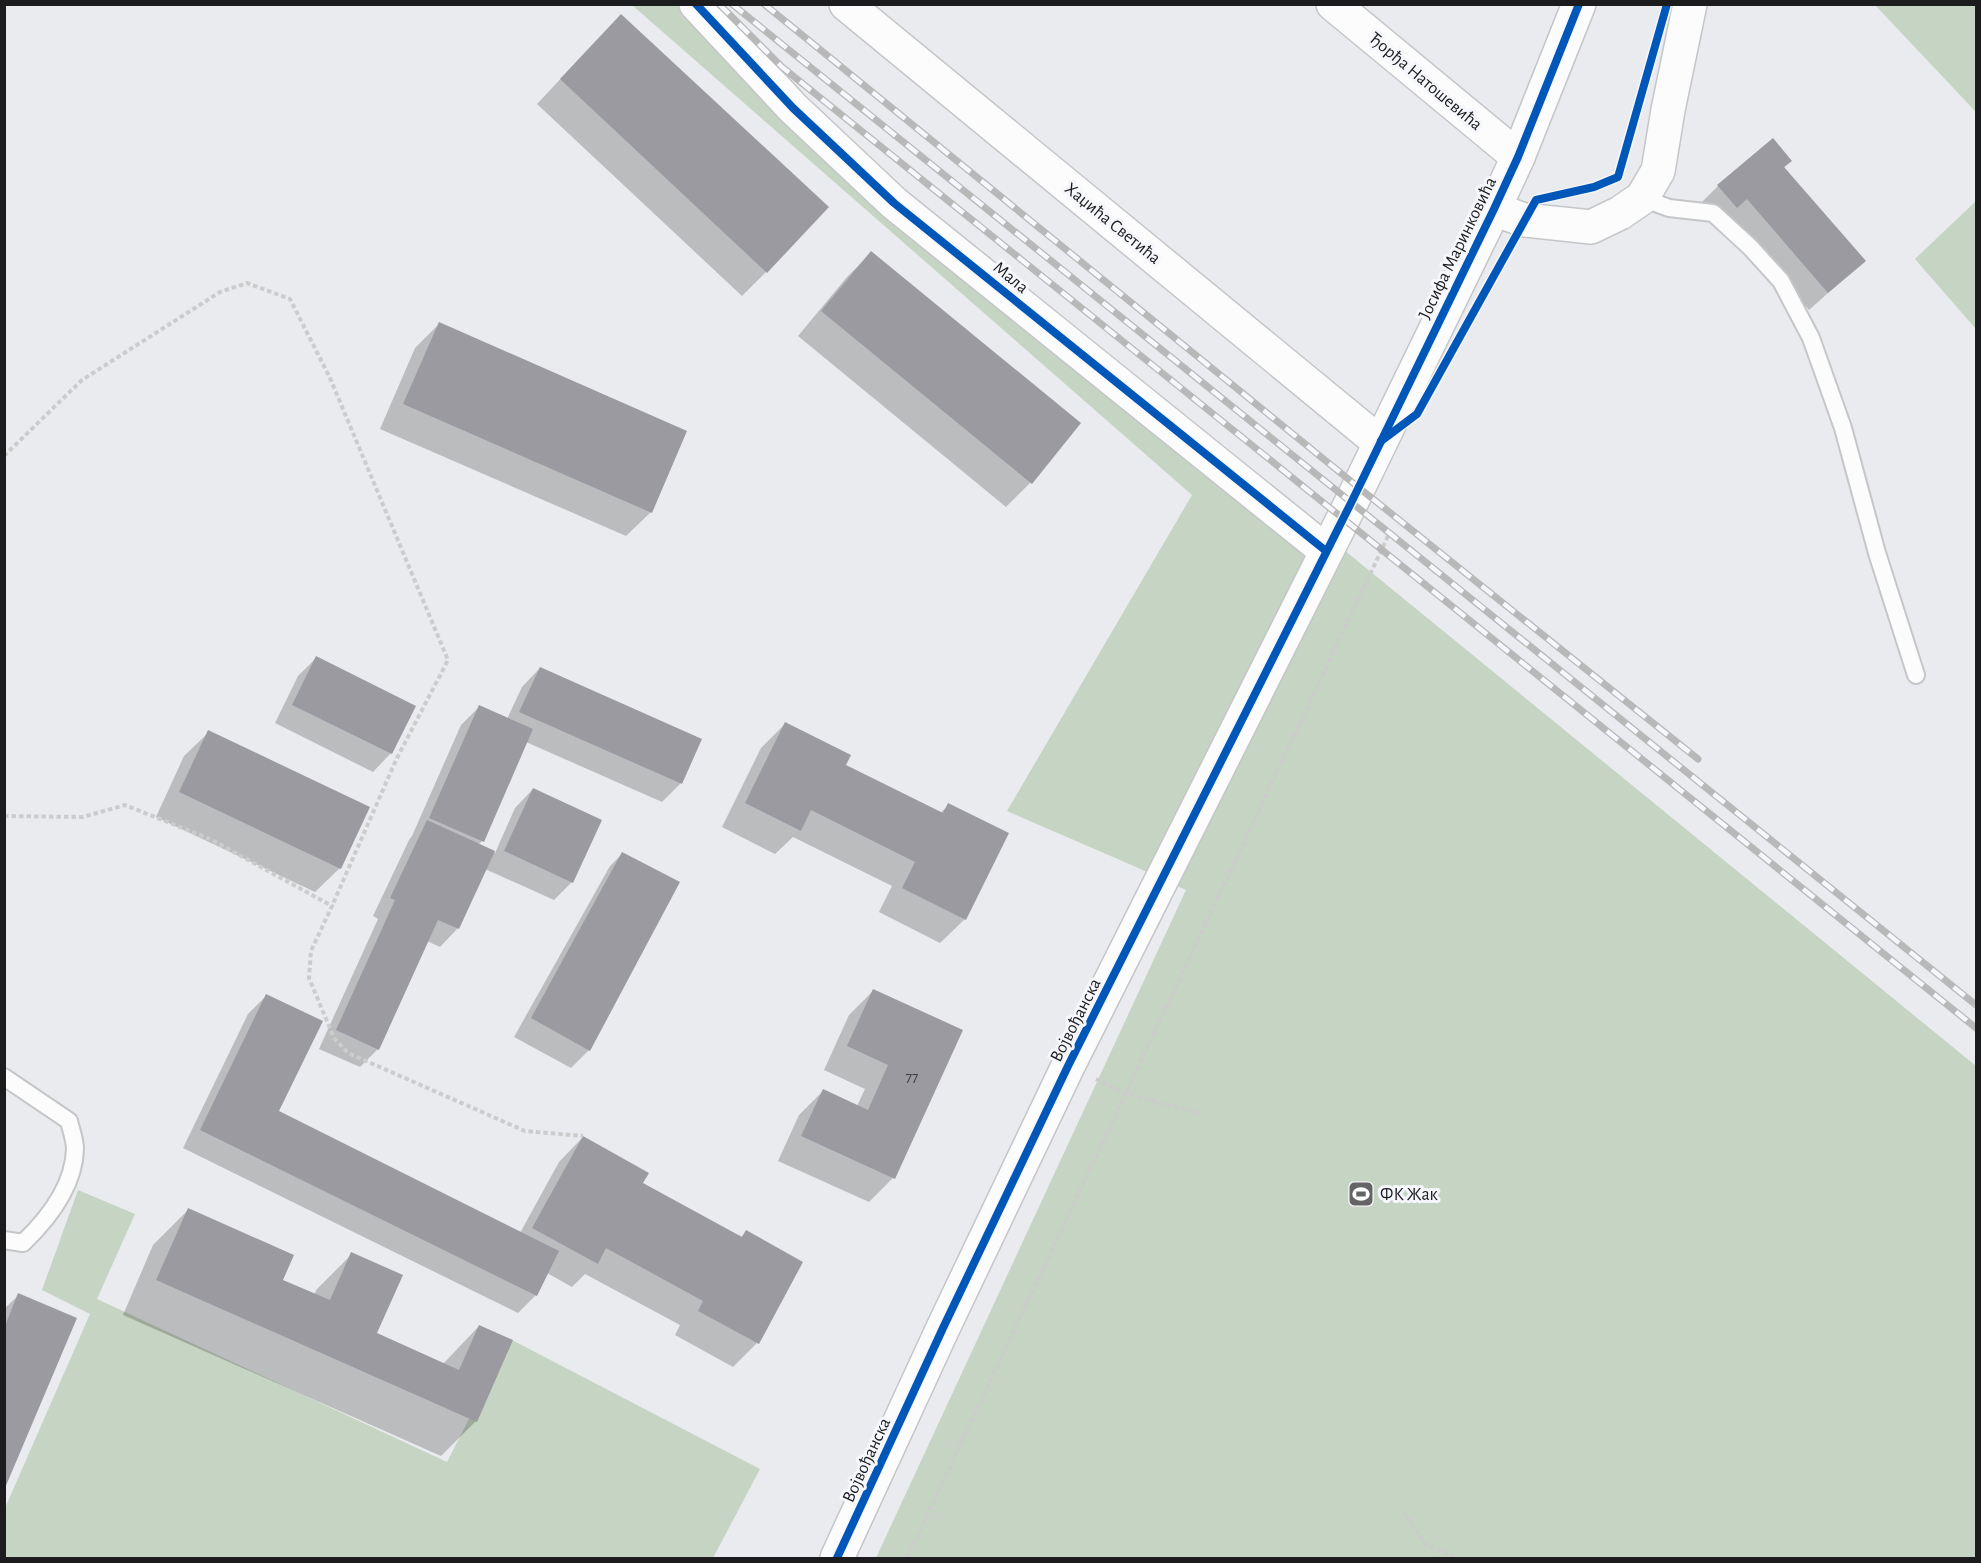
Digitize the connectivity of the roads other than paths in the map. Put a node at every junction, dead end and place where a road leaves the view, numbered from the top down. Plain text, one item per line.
1 (696, 4) edge
2 (846, 4) edge
3 (1333, 4) edge
4 (1579, 4) edge
5 (1690, 4) edge
6 (1518, 157) junction
7 (1642, 198) junction
8 (1494, 209) junction
9 (1379, 442) junction
10 (1352, 501) joint
11 (1326, 551) junction
12 (1916, 675) dead end
13 (4, 1077) edge
14 (4, 1240) edge
15 (837, 1558) edge

1 - 11 street, Мала
2 - 9 street, Хаџића Светића
3 - 6 street, Ђорђа Натошевића
4 - 6 street, Јосифа Маринковића
5 - 7 street, Јосифа Маринковића
6 - 8 street, Јосифа Маринковића
7 - 8 street, Јосифа Маринковића
7 - 12 lane
8 - 9 street, Јосифа Маринковића
9 - 10 street, Јосифа Маринковића
10 - 11 street, Војвођанска
11 - 15 street, Војвођанска
13 - 14 lane

